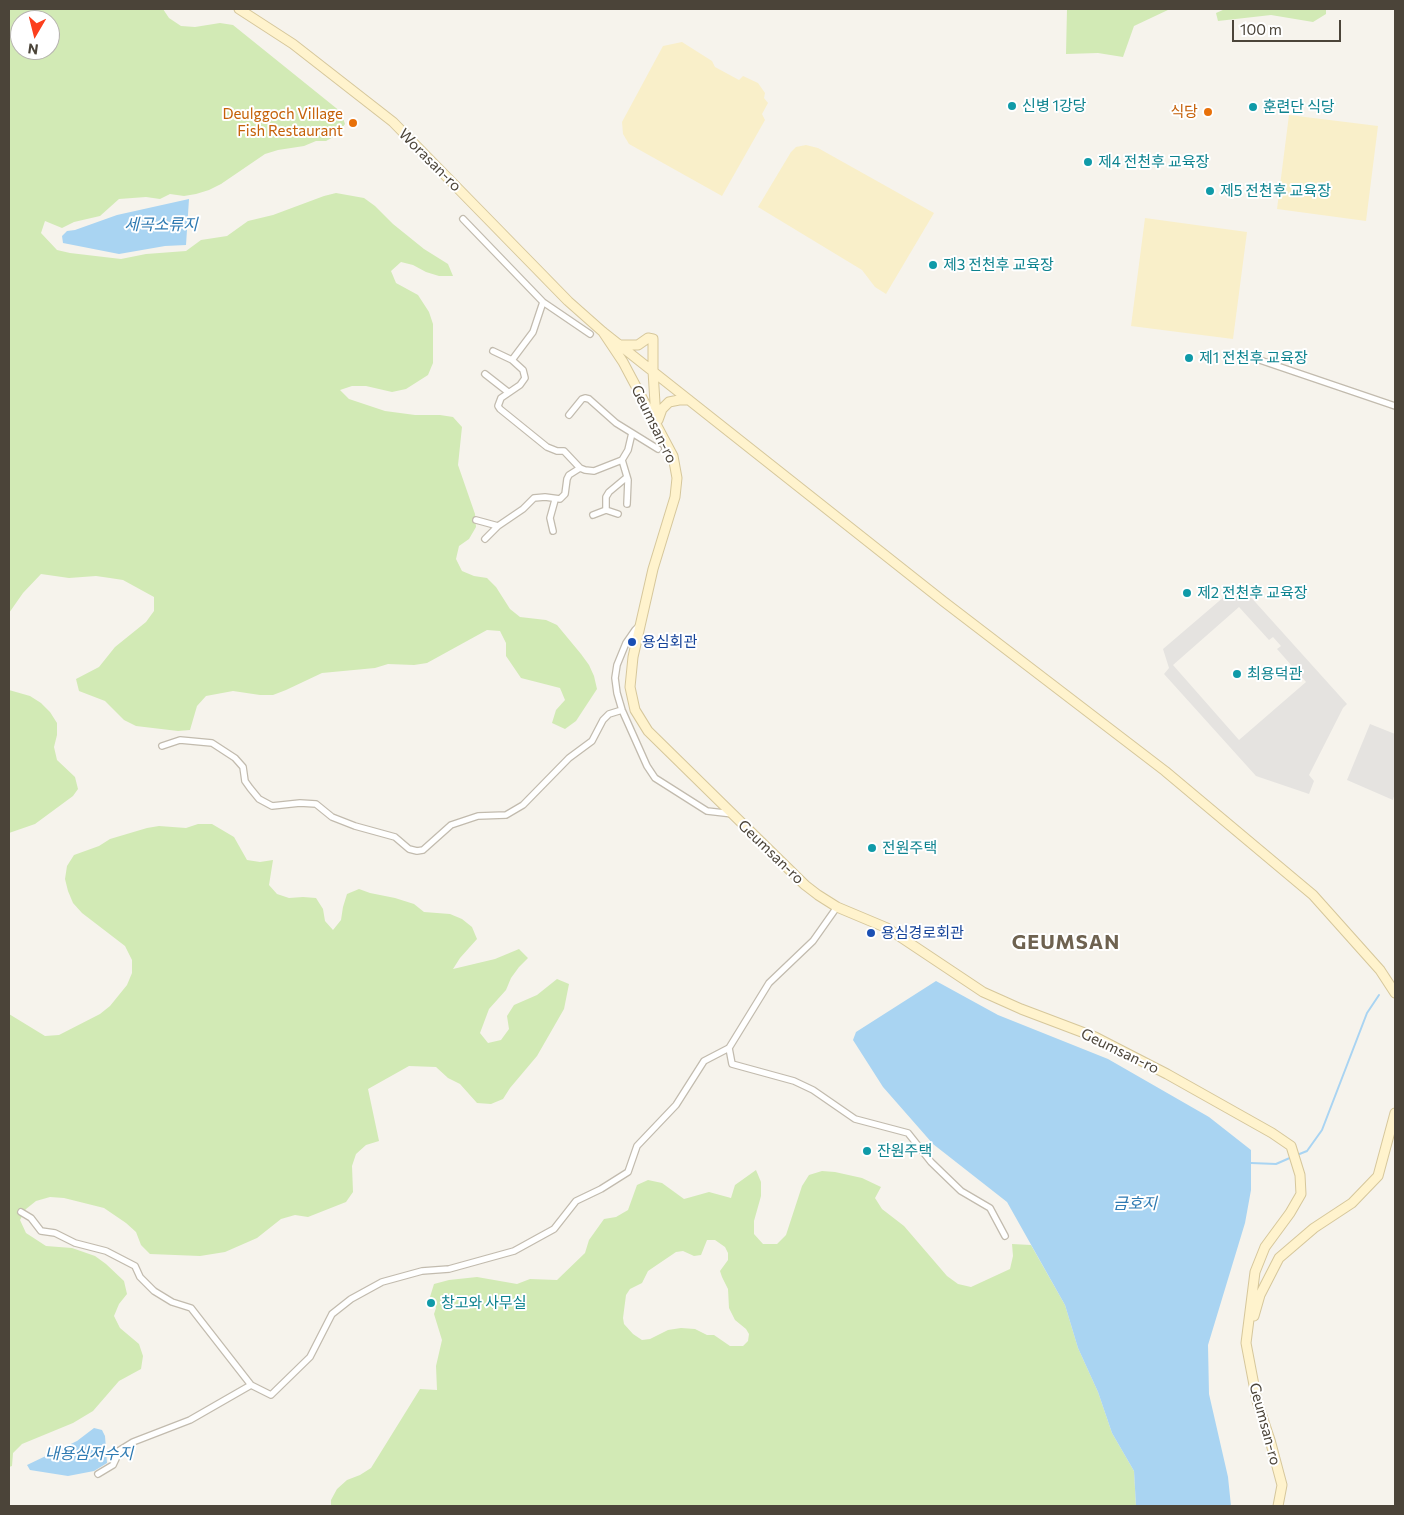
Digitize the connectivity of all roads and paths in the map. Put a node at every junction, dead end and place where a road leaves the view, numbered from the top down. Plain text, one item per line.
1 (239, 9) edge
2 (463, 219) dead end
3 (543, 302) junction
4 (603, 332) junction
5 (590, 334) dead end
6 (620, 345) junction
7 (493, 350) dead end
8 (1246, 355) dead end
9 (512, 360) junction
10 (653, 371) junction
11 (485, 374) dead end
12 (508, 392) junction
13 (690, 400) junction
14 (1395, 406) edge
15 (569, 415) dead end
16 (657, 425) junction
17 (632, 433) junction
18 (658, 449) dead end
19 (622, 460) junction
20 (580, 468) junction
21 (627, 477) junction
22 (555, 500) junction
23 (627, 504) dead end
24 (606, 510) junction
25 (618, 514) dead end
26 (593, 515) dead end
27 (476, 520) dead end
28 (498, 526) junction
29 (552, 531) dead end
30 (485, 539) dead end
31 (639, 626) junction
32 (622, 710) junction
33 (162, 746) dead end
34 (733, 814) junction
35 (837, 907) junction
36 (1392, 985) edge
37 (1395, 993) edge
38 (729, 1048) junction
39 (1395, 1113) edge
40 (22, 1212) dead end
41 (1005, 1236) dead end
42 (1246, 1343) junction
43 (251, 1386) junction
44 (98, 1474) dead end
45 (1278, 1506) edge

1 - 4 street, Worasan-ro
2 - 3 street
3 - 5 street
3 - 9 street
4 - 6 street
4 - 16 street, Geumsan-ro
6 - 10 street
6 - 10 street
7 - 9 street
8 - 14 street
9 - 12 street
10 - 13 street
10 - 16 street
11 - 12 street
12 - 20 street
13 - 16 street
13 - 36 street
15 - 17 street
16 - 31 street, Geumsan-ro
17 - 18 street
17 - 19 street
19 - 20 street
19 - 21 street
20 - 22 street
21 - 23 street
21 - 24 street
22 - 28 street
22 - 29 street
24 - 25 street
24 - 26 street
27 - 28 street
28 - 30 street
31 - 32 street
31 - 34 street, Geumsan-ro
32 - 33 street
32 - 34 street
34 - 35 street, Geumsan-ro
35 - 38 street
35 - 42 street, Geumsan-ro
36 - 37 street
38 - 41 street
38 - 43 street
39 - 42 street
40 - 43 street
42 - 45 street, Geumsan-ro
43 - 44 street

